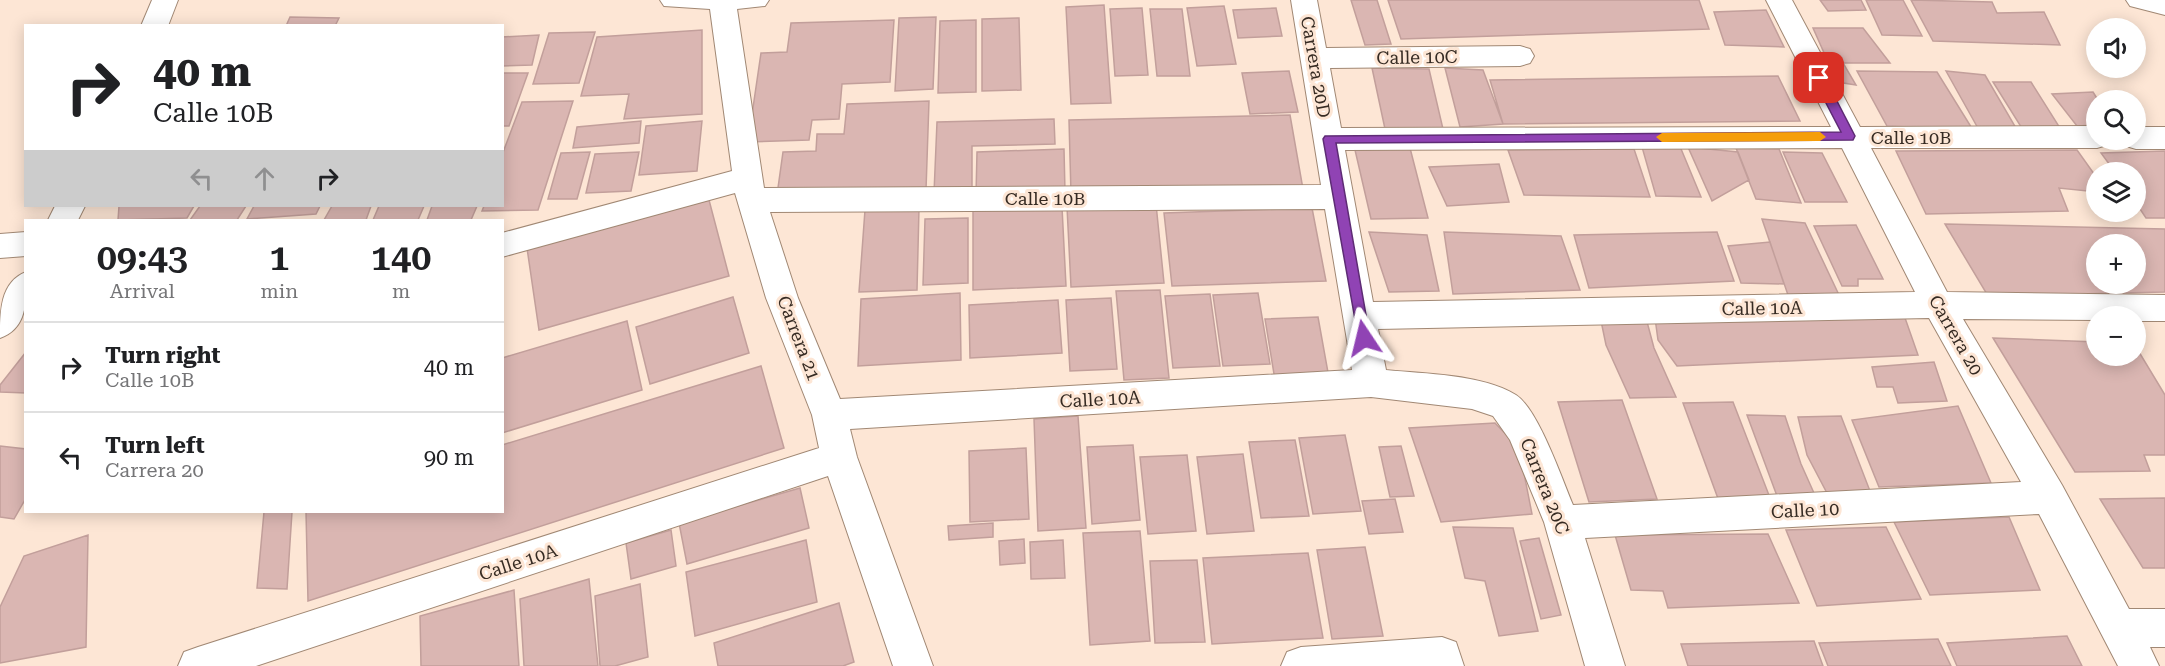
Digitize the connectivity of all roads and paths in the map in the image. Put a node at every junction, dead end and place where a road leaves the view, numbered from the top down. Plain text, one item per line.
1 (165, 0) edge
2 (673, 0) edge
3 (756, 0) edge
4 (1304, 0) edge
5 (1779, 0) edge
6 (2139, 0) edge
7 (722, 1) edge
8 (2165, 6) edge
9 (154, 24) edge
10 (1520, 56) dead end
11 (1314, 58) junction
12 (1849, 136) junction
13 (2086, 137) edge
14 (2146, 138) edge
15 (2165, 138) edge
16 (1329, 139) junction
17 (748, 190) junction
18 (1339, 197) junction
19 (24, 244) edge
20 (504, 245) edge
21 (0, 246) edge
22 (24, 288) edge
23 (1938, 304) junction
24 (2165, 308) edge
25 (1360, 316) junction
26 (0, 324) edge
27 (1371, 383) junction
28 (829, 415) junction
29 (839, 457) junction
30 (2049, 497) junction
31 (1562, 522) junction
32 (2119, 628) junction
33 (2165, 628) edge
34 (252, 658) edge
35 (1443, 661) edge
36 (198, 666) edge
37 (913, 666) edge
38 (1300, 666) edge
39 (1605, 666) edge
40 (2139, 666) edge

1 - 9 street
2 - 7 street
3 - 7 street
4 - 11 street, Carrera 20D
5 - 12 street, Carrera 20
6 - 8 street
7 - 17 street, Carrera 21
10 - 11 street, Calle 10C
11 - 16 street, Carrera 20D
12 - 13 street, Calle 10B
12 - 16 street, Calle 10B
12 - 23 street, Carrera 20
14 - 15 street
16 - 18 street, Carrera 20D
17 - 18 street, Calle 10B
17 - 20 street, Calle 10B
17 - 28 street, Carrera 21
18 - 25 street, Carrera 20D
19 - 21 street
22 - 26 street
23 - 24 street, Calle 10A
23 - 25 street, Calle 10A
23 - 30 street, Carrera 20
25 - 27 street, Carrera 20D
27 - 28 street, Calle 10A
27 - 31 street, Carrera 20C
28 - 29 street, Carrera 21
29 - 34 street, Calle 10A
29 - 37 street, Carrera 21
30 - 31 street, Calle 10
30 - 32 street, Carrera 20
31 - 39 street, Carrera 20C
32 - 33 street
32 - 40 street, Carrera 20
34 - 36 street, Calle 10A
35 - 38 street

